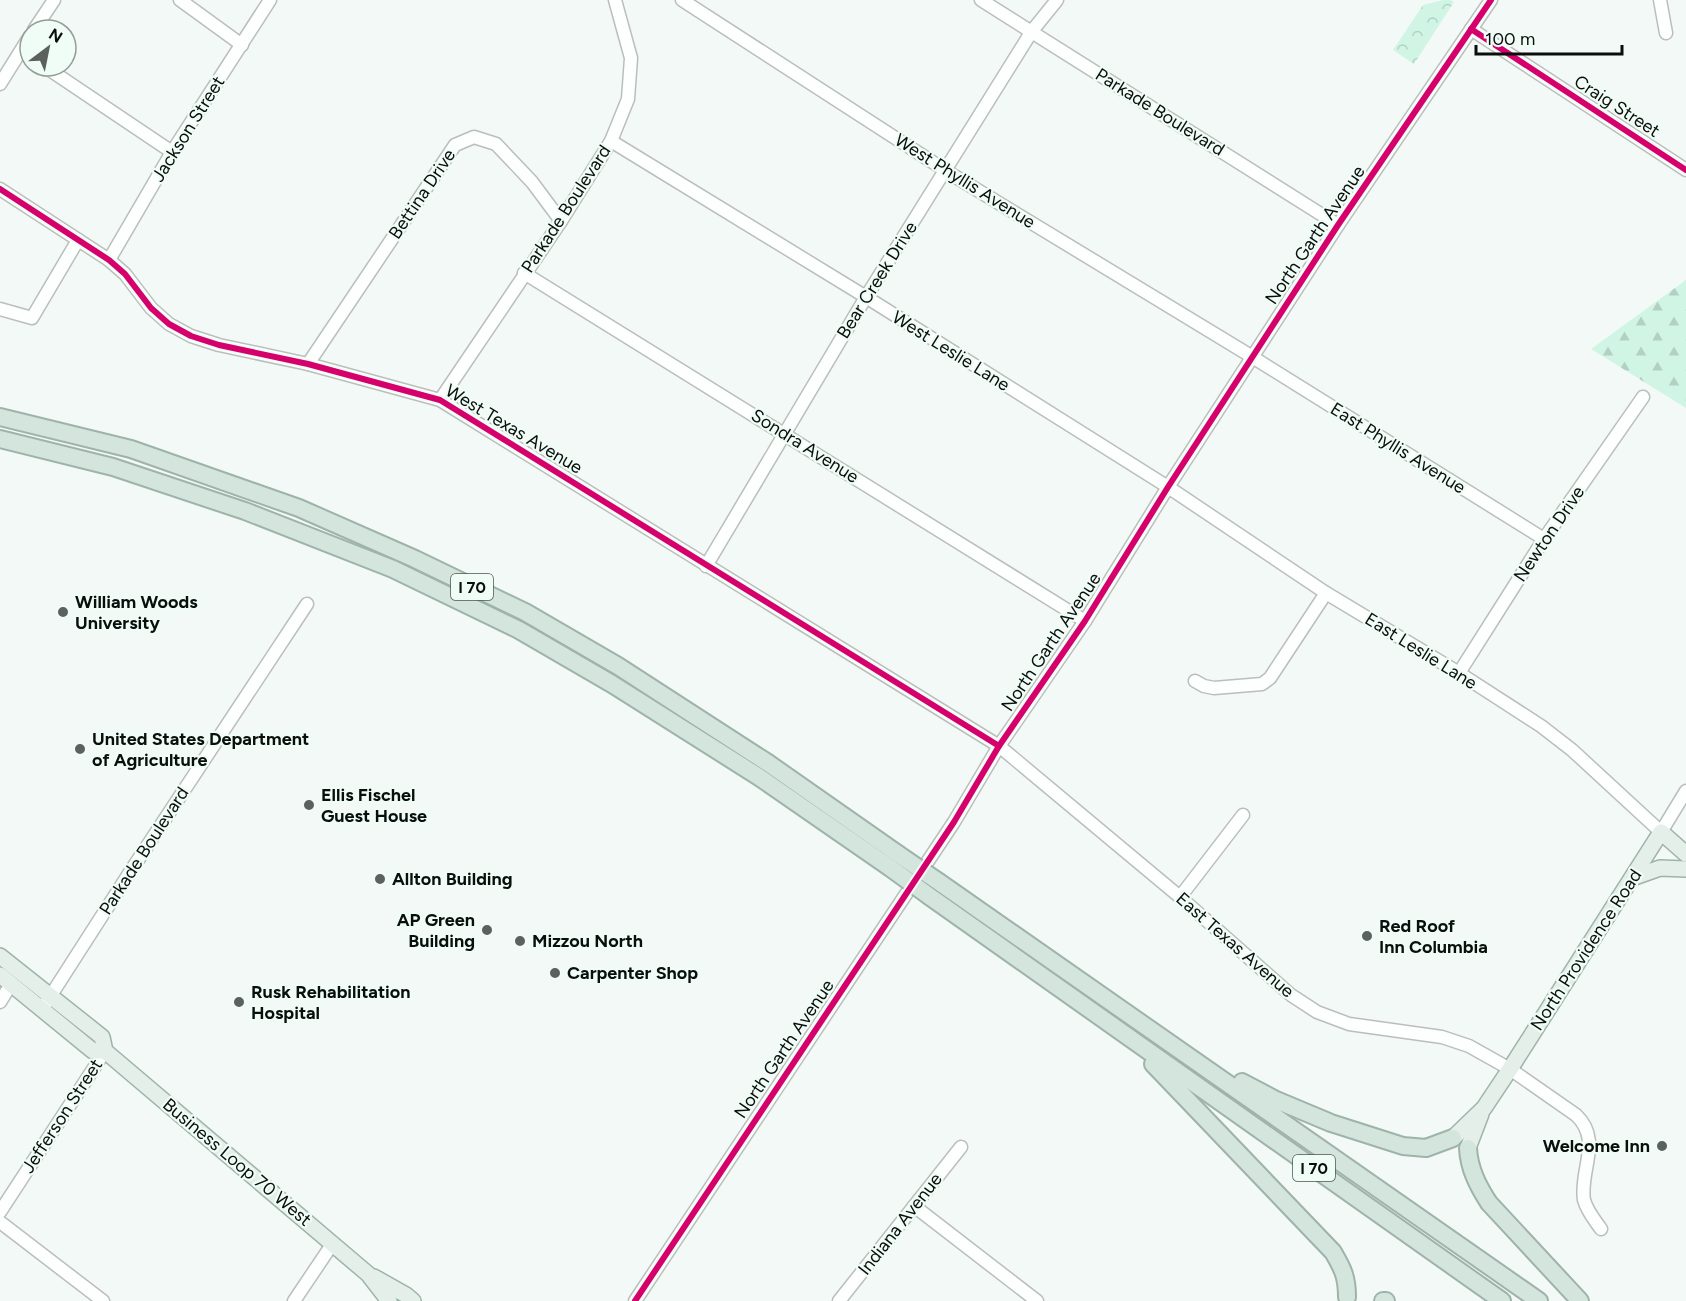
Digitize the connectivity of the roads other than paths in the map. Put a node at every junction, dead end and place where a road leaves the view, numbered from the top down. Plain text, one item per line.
1 (54, 0) edge
2 (180, 0) edge
3 (270, 0) edge
4 (682, 0) edge
5 (981, 0) edge
6 (1057, 0) edge
7 (1491, 0) edge
8 (1660, 0) edge
9 (618, 1) edge
10 (42, 18) edge
11 (1471, 28) junction
12 (1032, 31) junction
13 (1666, 33) dead end
14 (242, 45) junction
15 (18, 62) edge
16 (62, 78) edge
17 (0, 84) edge
18 (611, 141) junction
19 (172, 152) junction
20 (946, 170) junction
21 (1686, 170) edge
22 (0, 189) edge
23 (561, 221) junction
24 (1338, 225) junction
25 (78, 240) junction
26 (109, 260) junction
27 (524, 273) junction
28 (866, 297) junction
29 (0, 309) edge
30 (1252, 357) junction
31 (308, 364) junction
32 (1643, 397) dead end
33 (440, 400) junction
34 (0, 417) edge
35 (784, 433) junction
36 (0, 439) edge
37 (1168, 487) junction
38 (1544, 539) junction
39 (706, 566) junction
40 (1326, 593) junction
41 (307, 604) dead end
42 (1085, 621) junction
43 (1458, 674) junction
44 (1195, 681) dead end
45 (999, 746) junction
46 (1686, 791) edge
47 (1243, 815) dead end
48 (1661, 832) junction
49 (1686, 854) edge
50 (894, 861) junction
51 (1686, 868) edge
52 (1632, 878) junction
53 (934, 889) junction
54 (1180, 897) junction
55 (0, 956) edge
56 (6, 979) edge
57 (0, 1002) edge
58 (47, 1002) junction
59 (1126, 1035) junction
60 (1165, 1040) junction
61 (105, 1051) junction
62 (1510, 1069) junction
63 (1484, 1108) junction
64 (1453, 1138) joint
65 (961, 1147) dead end
66 (1468, 1148) joint
67 (914, 1206) junction
68 (0, 1212) edge
69 (0, 1222) edge
70 (1601, 1228) dead end
71 (333, 1243) junction
72 (368, 1274) junction
73 (1023, 1290) junction
74 (1346, 1299) edge
75 (103, 1301) edge
76 (294, 1301) edge
77 (389, 1301) edge
78 (413, 1301) edge
79 (635, 1301) edge
80 (839, 1301) edge
81 (1014, 1301) edge
82 (1037, 1301) edge
83 (1502, 1301) edge
84 (1539, 1301) edge
85 (1580, 1301) edge

1 - 10 street
2 - 14 street
3 - 14 street, Jackson Street
4 - 20 street, West Phyllis Avenue
5 - 12 street, Parkade Boulevard
6 - 12 street, Bear Creek Drive
7 - 11 street, North Garth Avenue
8 - 13 street
9 - 18 street, Parkade Boulevard
11 - 21 street, Craig Street
11 - 24 street, North Garth Avenue
12 - 20 street, Bear Creek Drive
12 - 24 street, Parkade Boulevard
14 - 19 street, Jackson Street
15 - 17 street
16 - 19 street
18 - 23 street, Parkade Boulevard
18 - 28 street, West Leslie Lane
19 - 26 street, Jackson Street
20 - 28 street, Bear Creek Drive
20 - 30 street, West Phyllis Avenue
22 - 25 street, West Texas Avenue
23 - 27 street, Parkade Boulevard
23 - 31 street, Bettina Drive
24 - 30 street, North Garth Avenue
25 - 26 street, West Texas Avenue
25 - 29 street
26 - 31 street, West Texas Avenue
27 - 33 street, Parkade Boulevard
27 - 35 street, Sondra Avenue
28 - 35 street, Bear Creek Drive
28 - 37 street, West Leslie Lane
30 - 37 street, North Garth Avenue
30 - 38 street, East Phyllis Avenue
31 - 33 street, West Texas Avenue
32 - 38 street, Newton Drive
33 - 39 street, West Texas Avenue
34 - 50 highway, I 70
35 - 39 street, Bear Creek Drive
35 - 42 street, Sondra Avenue
36 - 50 highway, I 70
37 - 40 street, East Leslie Lane
37 - 42 street, North Garth Avenue
38 - 43 street, Newton Drive
39 - 45 street, West Texas Avenue
40 - 43 street, East Leslie Lane
40 - 44 street
41 - 58 street, Parkade Boulevard
42 - 45 street, North Garth Avenue
43 - 48 street, East Leslie Lane
45 - 54 street, East Texas Avenue
45 - 79 street, North Garth Avenue
46 - 48 street, North Providence Road
47 - 54 street
48 - 49 main road
48 - 52 main road, North Providence Road
50 - 53 highway, I 70, bridge
51 - 52 main road
52 - 62 main road, North Providence Road
53 - 59 highway, I 70
53 - 60 highway, I 70
54 - 62 street, East Texas Avenue
55 - 58 main road, Business Loop 70 West
56 - 57 street
56 - 58 main road, Business Loop 70 West
58 - 61 main road, Business Loop 70 West
59 - 74 highway
59 - 83 highway, I 70
60 - 64 highway
60 - 84 highway, I 70
61 - 68 street, Jefferson Street
61 - 71 main road, Business Loop 70 West
62 - 63 main road, North Providence Road
62 - 70 street, East Texas Avenue
63 - 64 main road, North Providence Road
63 - 66 main road, North Providence Road
65 - 67 street, Indiana Avenue
66 - 85 highway
67 - 73 street
67 - 80 street, Indiana Avenue
69 - 75 street
71 - 72 main road, Business Loop 70 West
71 - 76 street
72 - 77 main road, Business Loop 70 West
72 - 78 main road, Business Loop 70 West
73 - 81 street
73 - 82 street

